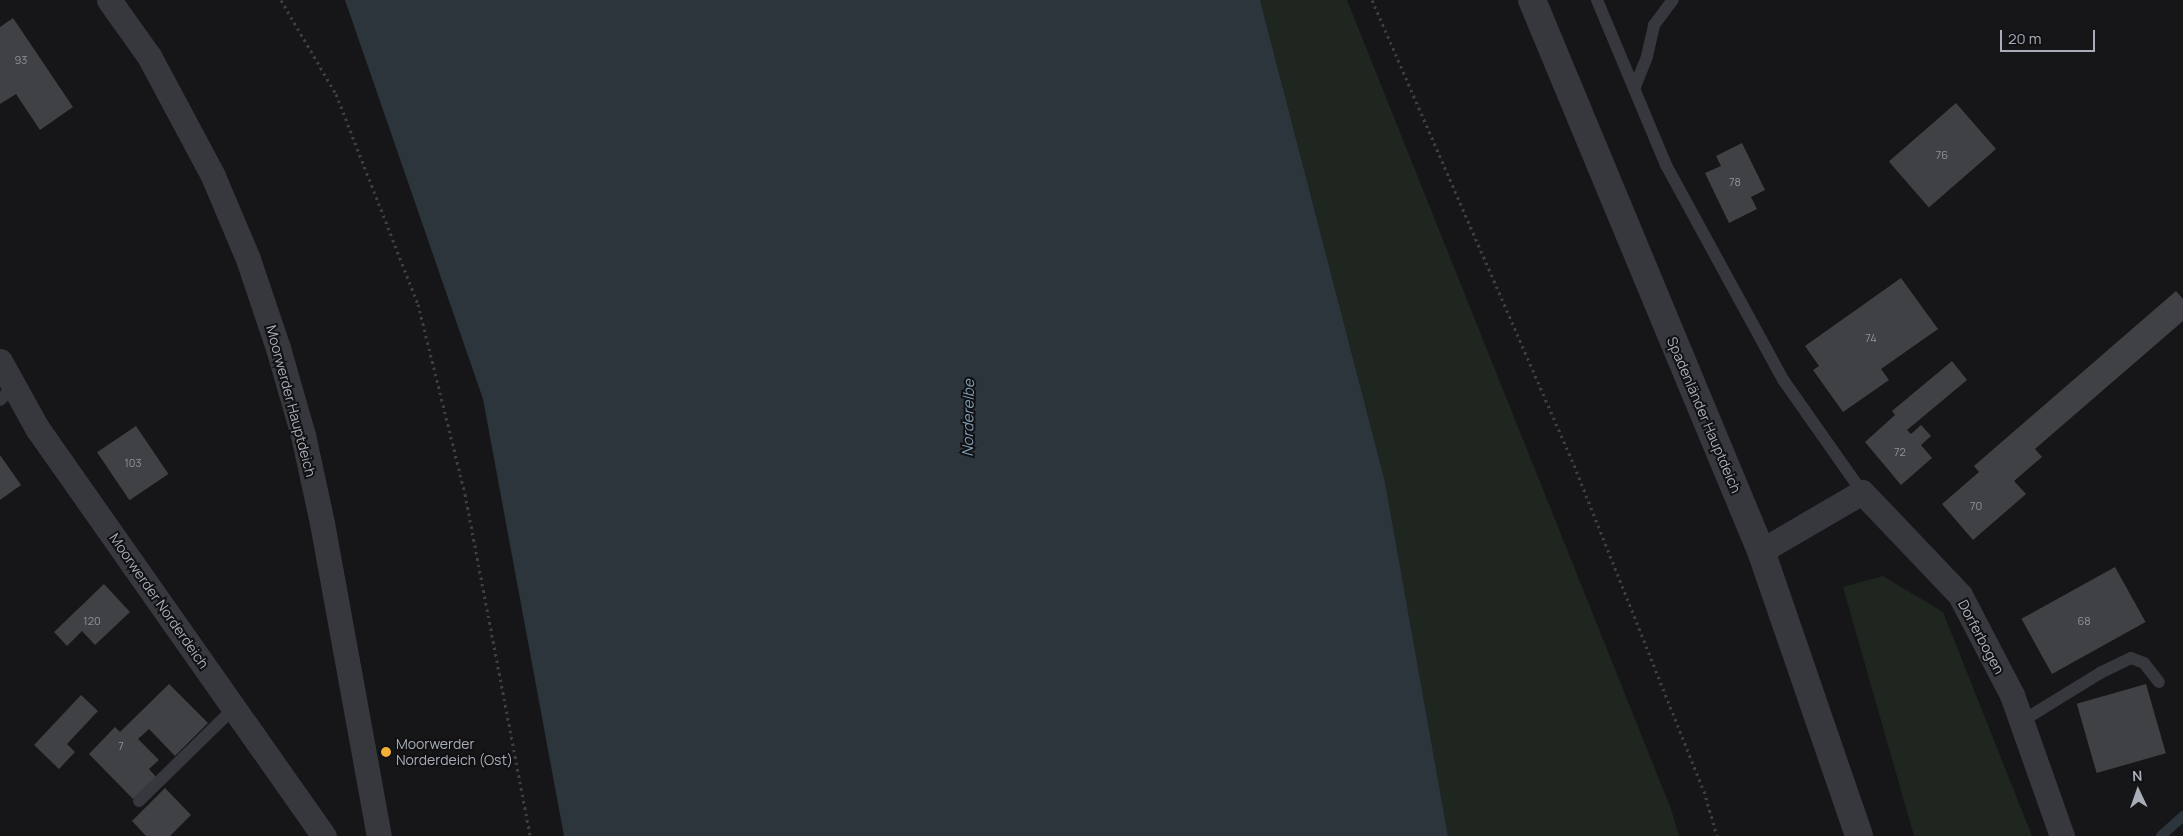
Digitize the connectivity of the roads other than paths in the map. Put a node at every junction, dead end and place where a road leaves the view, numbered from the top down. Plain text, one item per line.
1 (109, 0) edge
2 (1532, 0) edge
3 (1597, 0) edge
4 (1673, 0) edge
5 (1634, 89) junction
6 (0, 361) edge
7 (7, 393) edge
8 (1862, 492) junction
9 (1761, 551) junction
10 (2159, 682) dead end
11 (234, 708) junction
12 (2022, 722) junction
13 (138, 801) dead end
14 (324, 836) edge
15 (379, 836) edge
16 (1859, 836) edge
17 (2062, 836) edge

1 - 15 street, Moorwerder Hauptdeich
2 - 9 street, Spadenländer Hauptdeich
3 - 5 lane
4 - 5 lane
5 - 8 lane
6 - 7 street, Moorwerder Norderdeich
7 - 11 street, Moorwerder Norderdeich
8 - 9 street
8 - 12 street, Dorferbogen
9 - 16 street, Spadenländer Hauptdeich
10 - 12 lane
11 - 13 lane
11 - 14 street, Moorwerder Norderdeich
12 - 17 street, Dorferbogen

